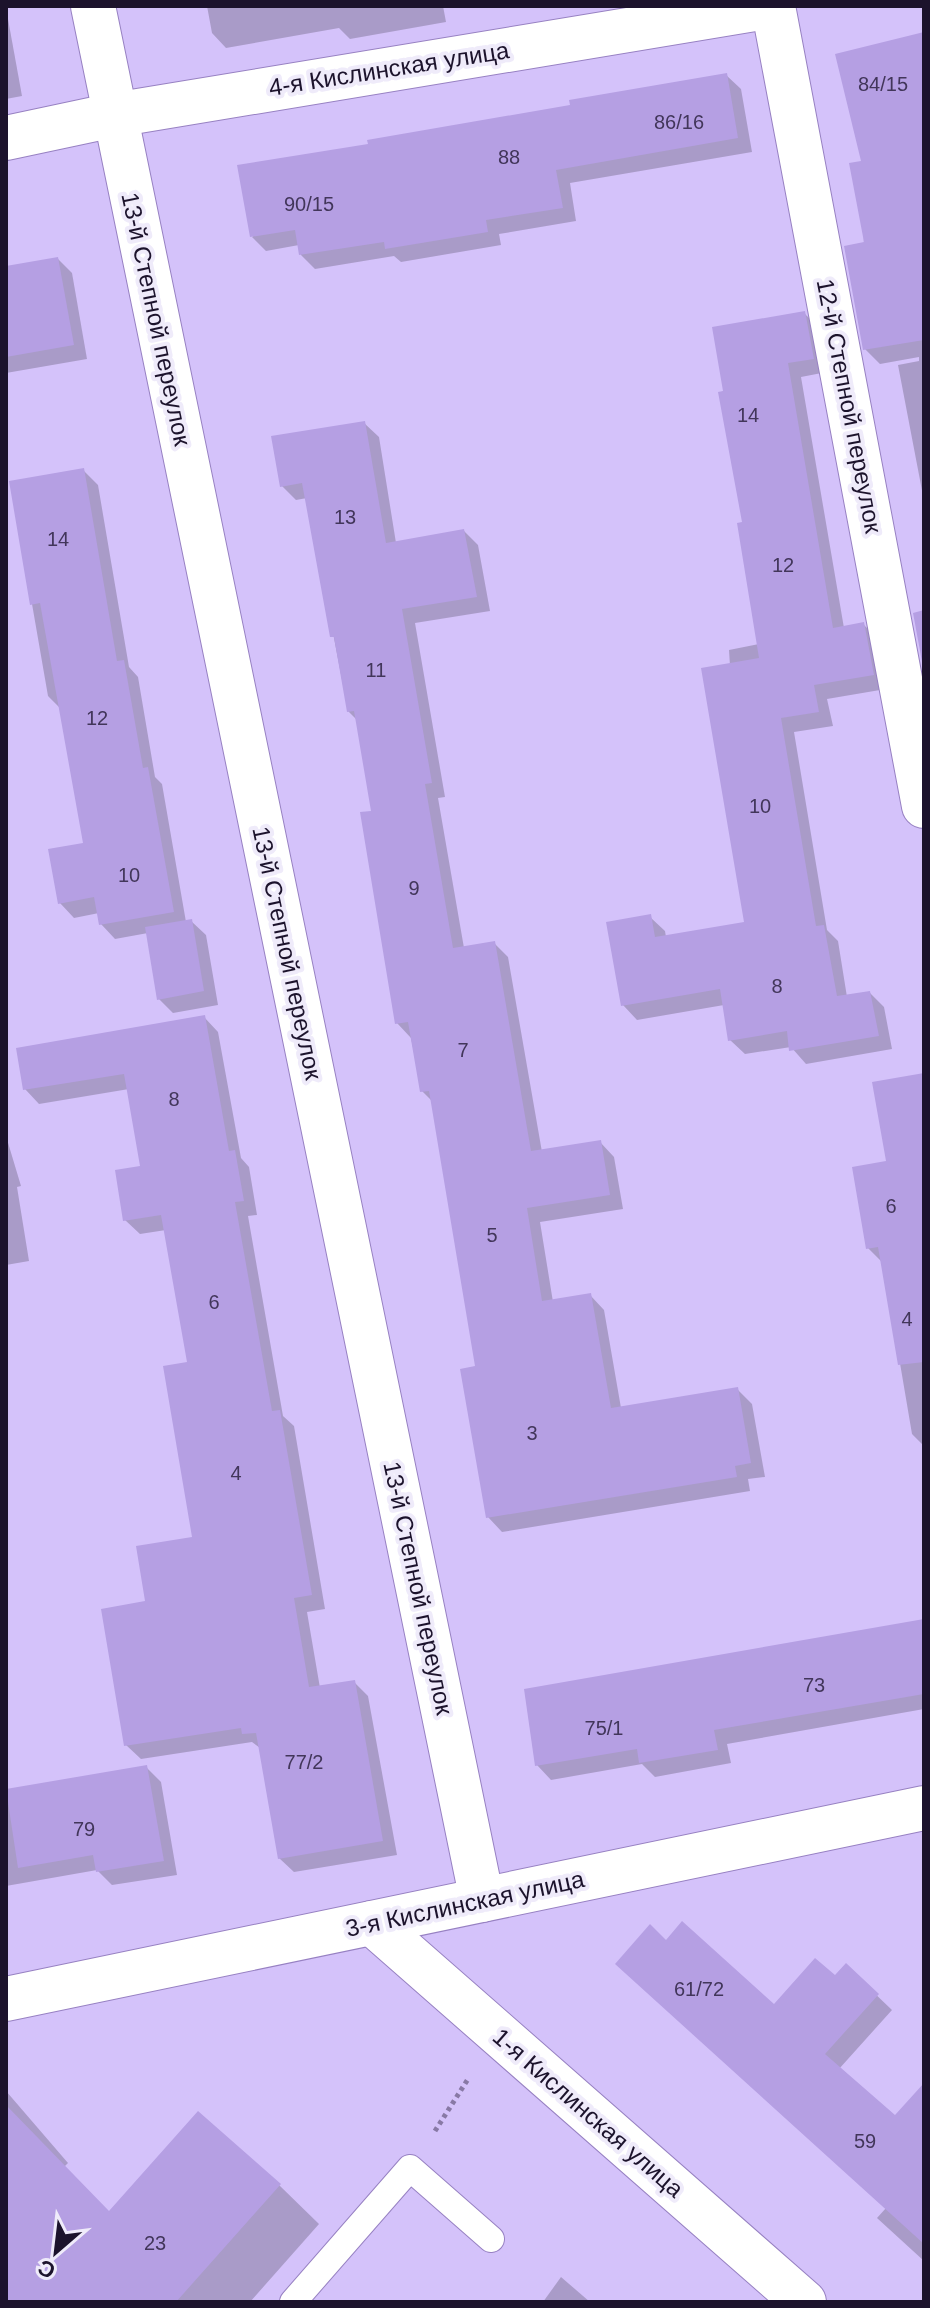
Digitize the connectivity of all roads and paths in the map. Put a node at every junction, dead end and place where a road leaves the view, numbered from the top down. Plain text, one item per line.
1 (93, 6) edge
2 (773, 6) edge
3 (114, 115) junction
4 (6, 138) edge
5 (924, 806) edge
6 (924, 1808) edge
7 (482, 1900) junction
8 (372, 1923) junction
9 (6, 1999) edge
10 (497, 2034) junction
11 (410, 2168) junction
12 (491, 2239) dead end
13 (293, 2302) edge
14 (804, 2302) edge

1 - 3 street, 13-й Степной переулок
2 - 3 street, 4-я Кислинская улица
2 - 5 street, 12-й Степной переулок
3 - 4 street, 4-я Кислинская улица
3 - 7 street, 13-й Степной переулок
6 - 7 street, 3-я Кислинская улица
7 - 8 street, 3-я Кислинская улица
8 - 9 street, 3-я Кислинская улица
8 - 10 street, 1-я Кислинская улица
10 - 11 path
10 - 14 street, 1-я Кислинская улица
11 - 12 lane
11 - 13 lane

